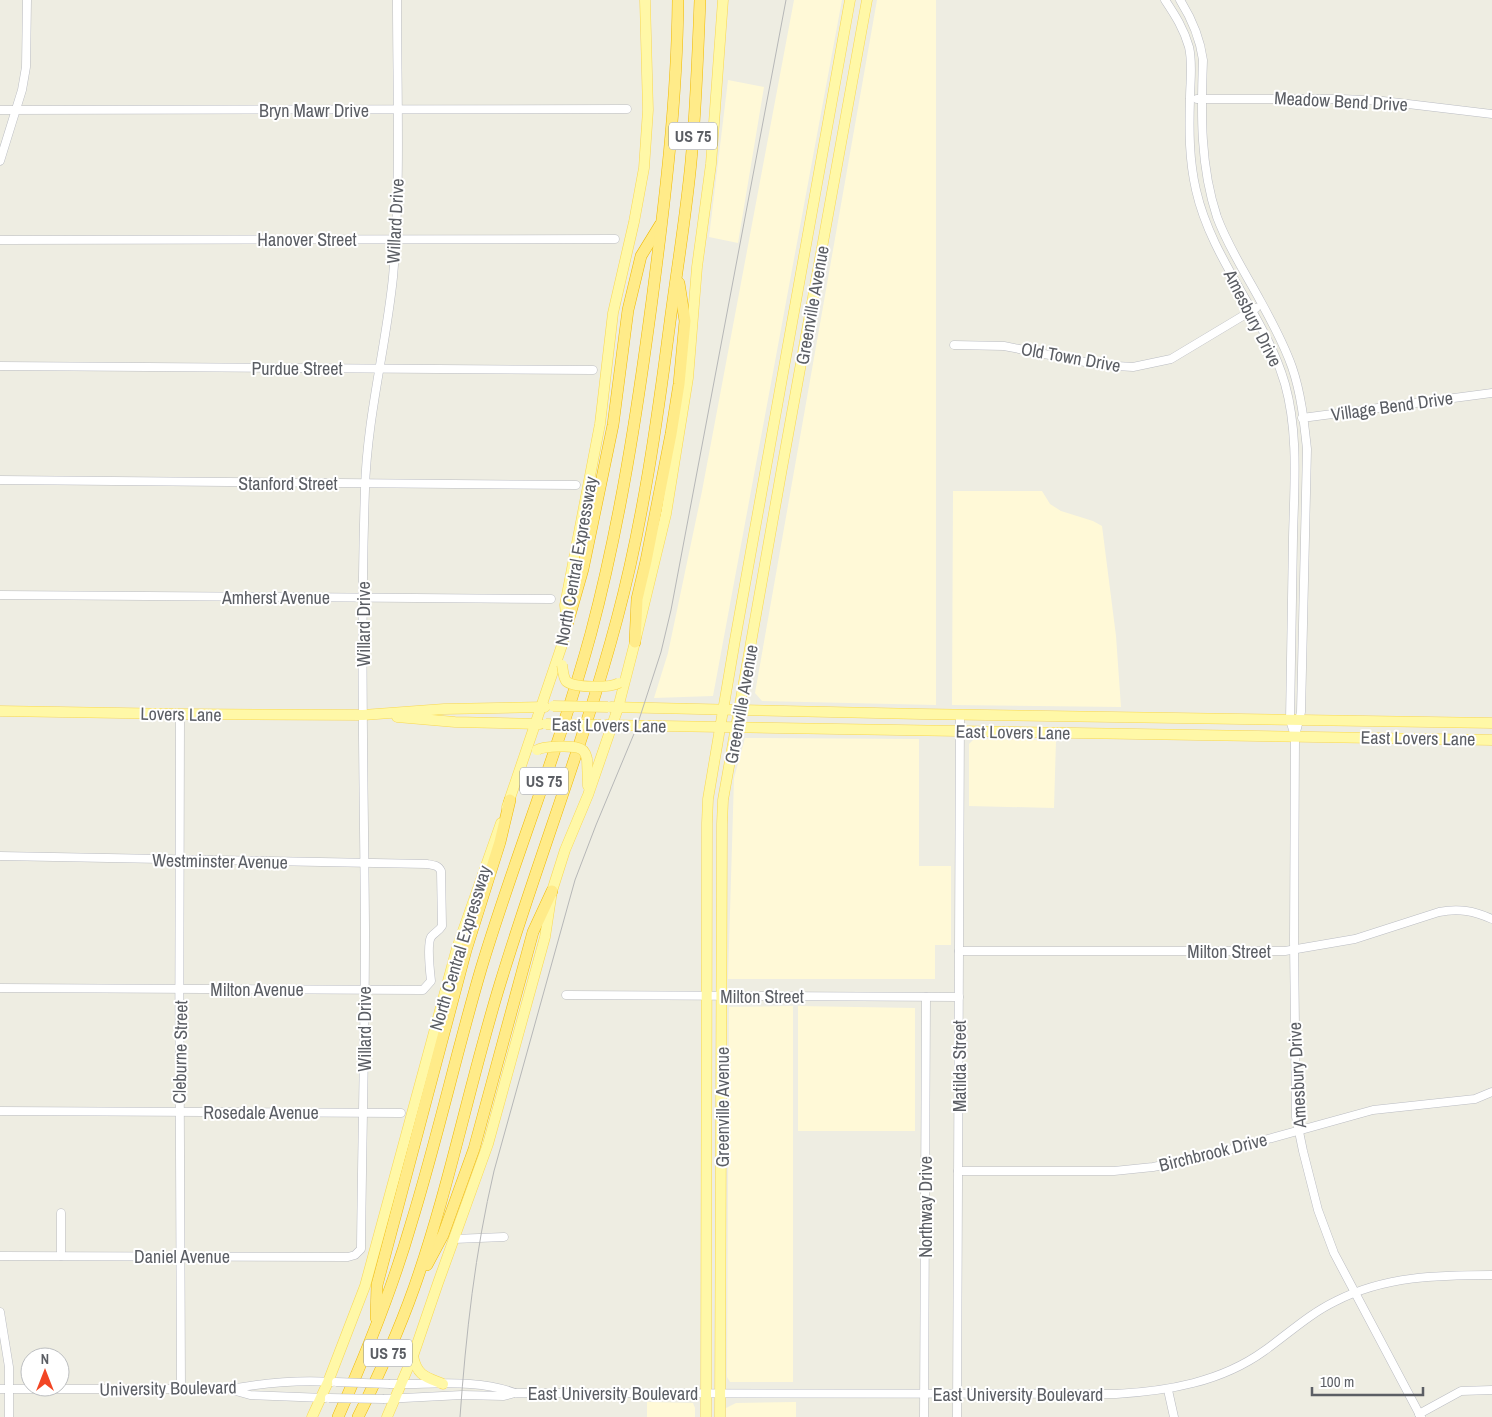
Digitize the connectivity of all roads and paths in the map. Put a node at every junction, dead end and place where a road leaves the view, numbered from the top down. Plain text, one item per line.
1 (27, 0) edge
2 (397, 0) edge
3 (646, 0) edge
4 (700, 0) edge
5 (723, 0) edge
6 (850, 0) edge
7 (867, 0) edge
8 (1165, 0) edge
9 (1180, 0) edge
10 (676, 3) edge
11 (1202, 98) junction
12 (1190, 99) junction
13 (831, 107) junction
14 (398, 109) junction
15 (627, 109) dead end
16 (0, 110) edge
17 (16, 110) junction
18 (847, 111) junction
19 (1492, 114) edge
20 (0, 161) edge
21 (1214, 205) junction
22 (1201, 208) junction
23 (813, 210) junction
24 (828, 213) junction
25 (662, 221) junction
26 (395, 239) junction
27 (615, 239) dead end
28 (0, 240) edge
29 (677, 269) junction
30 (1262, 304) junction
31 (1253, 310) junction
32 (791, 331) junction
33 (807, 333) junction
34 (954, 345) dead end
35 (0, 366) edge
36 (379, 368) junction
37 (593, 370) dead end
38 (1492, 393) edge
39 (1304, 418) junction
40 (1292, 420) junction
41 (0, 480) edge
42 (365, 483) junction
43 (576, 485) dead end
44 (1292, 568) junction
45 (1305, 568) junction
46 (0, 595) edge
47 (363, 598) junction
48 (551, 600) dead end
49 (567, 625) junction
50 (635, 642) junction
51 (559, 654) junction
52 (628, 671) junction
53 (541, 707) junction
54 (613, 707) junction
55 (724, 710) junction
56 (0, 711) edge
57 (739, 711) junction
58 (180, 714) junction
59 (363, 715) junction
60 (960, 715) junction
61 (1126, 717) junction
62 (1295, 720) junction
63 (1488, 723) edge
64 (535, 724) junction
65 (606, 725) junction
66 (721, 728) junction
67 (735, 728) junction
68 (960, 731) junction
69 (1127, 734) junction
70 (1295, 736) junction
71 (1488, 740) edge
72 (522, 761) junction
73 (588, 795) junction
74 (510, 800) junction
75 (0, 856) edge
76 (180, 860) junction
77 (364, 863) junction
78 (552, 891) junction
79 (1492, 919) edge
80 (1294, 949) junction
81 (959, 951) junction
82 (0, 988) edge
83 (180, 989) junction
84 (364, 989) junction
85 (424, 990) joint
86 (566, 995) dead end
87 (707, 996) junction
88 (722, 996) junction
89 (926, 997) junction
90 (959, 997) junction
91 (1492, 1092) edge
92 (0, 1111) edge
93 (179, 1112) junction
94 (364, 1113) junction
95 (401, 1113) dead end
96 (1299, 1130) junction
97 (706, 1166) junction
98 (722, 1166) junction
99 (958, 1172) junction
100 (61, 1214) dead end
101 (504, 1237) dead end
102 (454, 1239) junction
103 (706, 1245) junction
104 (721, 1245) junction
105 (361, 1250) joint
106 (0, 1256) edge
107 (61, 1256) junction
108 (179, 1256) junction
109 (1492, 1275) edge
110 (414, 1288) junction
111 (1354, 1293) junction
112 (0, 1312) edge
113 (375, 1329) junction
114 (413, 1356) junction
115 (332, 1382) junction
116 (396, 1384) junction
117 (444, 1384) junction
118 (0, 1389) edge
119 (9, 1389) junction
120 (181, 1389) junction
121 (230, 1389) junction
122 (1168, 1390) junction
123 (1492, 1390) edge
124 (706, 1392) junction
125 (721, 1392) junction
126 (515, 1393) junction
127 (925, 1394) junction
128 (957, 1394) junction
129 (325, 1398) junction
130 (389, 1399) junction
131 (1420, 1415) edge
132 (9, 1417) edge
133 (312, 1417) edge
134 (338, 1417) edge
135 (358, 1417) edge
136 (387, 1417) edge
137 (706, 1417) edge
138 (720, 1417) edge
139 (924, 1417) edge
140 (957, 1417) edge
141 (1174, 1417) edge

1 - 17 street
2 - 14 street, Willard Drive
3 - 49 main road, North Central Expressway
4 - 29 highway, US 75
5 - 50 main road
6 - 13 main road, Greenville Avenue
7 - 18 main road, Greenville Avenue
8 - 12 street, Amesbury Drive
9 - 11 street, Amesbury Drive
10 - 25 highway, North Central Expressway / US 75
11 - 12 street, Meadow Bend Drive
11 - 19 street, Meadow Bend Drive
11 - 21 street, Amesbury Drive
12 - 22 street, Amesbury Drive
13 - 18 main road
13 - 23 main road, Greenville Avenue
14 - 15 street, Bryn Mawr Drive
14 - 17 street, Bryn Mawr Drive
14 - 26 street, Willard Drive
16 - 17 street, Bryn Mawr Drive
17 - 20 street
18 - 24 main road, Greenville Avenue
21 - 22 street
21 - 30 street, Amesbury Drive
22 - 31 street, Amesbury Drive
23 - 24 main road
23 - 32 main road, Greenville Avenue
24 - 33 main road, Greenville Avenue
25 - 49 highway
25 - 113 highway, North Central Expressway / US 75
26 - 27 street, Hanover Street
26 - 28 street, Hanover Street
26 - 36 street, Willard Drive
29 - 50 highway
29 - 110 highway, US 75
30 - 31 street, Old Town Drive
30 - 39 street, Amesbury Drive
31 - 34 street, Old Town Drive
31 - 40 street, Amesbury Drive
32 - 33 main road
32 - 55 main road, Greenville Avenue
33 - 57 main road, Greenville Avenue
35 - 36 street, Purdue Street
36 - 37 street, Purdue Street
36 - 42 street, Willard Drive
38 - 39 street, Village Bend Drive
39 - 40 street, Village Bend Drive
39 - 45 street, Amesbury Drive
40 - 44 street, Amesbury Drive
41 - 42 street, Stanford Street
42 - 43 street, Stanford Street
42 - 47 street, Willard Drive
44 - 45 street
44 - 62 street, Amesbury Drive
45 - 62 street, Amesbury Drive
46 - 47 street, Amherst Avenue
47 - 48 street, Amherst Avenue
47 - 59 street, Willard Drive
49 - 51 main road, North Central Expressway
50 - 52 main road
51 - 52 main road, bridge
51 - 53 main road, North Central Expressway
52 - 54 main road
53 - 54 main road, East Lovers Lane, bridge
53 - 59 main road, Lovers Lane
53 - 64 main road, North Central Expressway
54 - 55 main road, East Lovers Lane
54 - 65 main road
55 - 57 main road, East Lovers Lane
55 - 66 main road, Greenville Avenue
56 - 58 main road, Lovers Lane
57 - 60 main road, East Lovers Lane
57 - 67 main road, Greenville Avenue
58 - 59 main road, Lovers Lane
58 - 76 street, Cleburne Street
59 - 64 main road, Lovers Lane
59 - 77 street, Willard Drive
60 - 61 main road, East Lovers Lane
60 - 68 street, Matilda Street
61 - 62 main road, East Lovers Lane
61 - 69 main road
62 - 63 main road, East Lovers Lane
62 - 70 street, Amesbury Drive
63 - 71 main road
64 - 65 main road, East Lovers Lane, bridge
64 - 72 main road, North Central Expressway
65 - 66 main road, East Lovers Lane
65 - 73 main road
66 - 67 main road, East Lovers Lane
66 - 87 main road, Greenville Avenue
67 - 68 main road, East Lovers Lane
67 - 88 main road, Greenville Avenue
68 - 69 main road, East Lovers Lane
68 - 81 street, Matilda Street
69 - 70 main road, East Lovers Lane
70 - 71 main road, East Lovers Lane
70 - 80 street, Amesbury Drive
72 - 73 main road, bridge
72 - 74 main road, North Central Expressway
73 - 78 main road
74 - 113 highway
74 - 115 main road, North Central Expressway
75 - 76 street, Westminster Avenue
76 - 77 street, Westminster Avenue
76 - 83 street, Cleburne Street
77 - 84 street, Willard Drive
77 - 85 street, Westminster Avenue
78 - 102 main road
78 - 110 highway
79 - 80 street, Milton Street
80 - 81 street, Milton Street
80 - 96 street, Amesbury Drive
81 - 90 street, Matilda Street
82 - 83 street, Milton Avenue
83 - 84 street, Milton Avenue
83 - 93 street, Cleburne Street
84 - 85 street, Milton Avenue
84 - 94 street, Willard Drive
86 - 87 street, Milton Street
87 - 88 street, Milton Street
87 - 97 main road, Greenville Avenue
88 - 89 street, Milton Street
88 - 98 main road, Greenville Avenue
89 - 90 street, Milton Street
89 - 127 street, Northway Drive
90 - 99 street, Matilda Street
91 - 96 street, Birchbrook Drive
92 - 93 street, Rosedale Avenue
93 - 94 street, Rosedale Avenue
93 - 108 street, Cleburne Street
94 - 95 street, Rosedale Avenue
94 - 105 street, Willard Drive
96 - 99 street, Birchbrook Drive
96 - 111 street, Amesbury Drive
97 - 98 main road
97 - 103 main road, Greenville Avenue
98 - 104 main road, Greenville Avenue
99 - 128 street, Matilda Street
100 - 107 street
101 - 102 street
102 - 114 main road
103 - 104 main road
103 - 124 main road, Greenville Avenue
104 - 125 main road, Greenville Avenue
105 - 108 street, Daniel Avenue
106 - 107 street, Daniel Avenue
107 - 108 street, Daniel Avenue
108 - 120 street, Cleburne Street
109 - 111 street, East University Boulevard
110 - 135 highway, US 75
111 - 122 street, East University Boulevard
111 - 131 street, Amesbury Drive
112 - 119 street
113 - 134 highway, North Central Expressway / US 75
114 - 116 main road
114 - 117 main road
115 - 116 street, East University Boulevard, bridge
115 - 121 street, University Boulevard
115 - 129 main road, North Central Expressway
116 - 117 street, East University Boulevard
116 - 130 main road
117 - 126 street, East University Boulevard
118 - 119 street, University Boulevard
119 - 120 street, University Boulevard
119 - 132 street
120 - 121 street, University Boulevard
121 - 129 street, East University Boulevard
122 - 128 street, East University Boulevard
122 - 141 street
123 - 131 street
124 - 125 street, East University Boulevard
124 - 126 street, East University Boulevard
124 - 137 main road, Greenville Avenue
125 - 127 street, East University Boulevard
125 - 138 main road, Greenville Avenue
126 - 130 street, East University Boulevard
127 - 128 street, East University Boulevard
127 - 139 street, Northway Drive
128 - 140 street, Matilda Street
129 - 130 street, East University Boulevard, bridge
129 - 133 main road, North Central Expressway
130 - 136 main road

